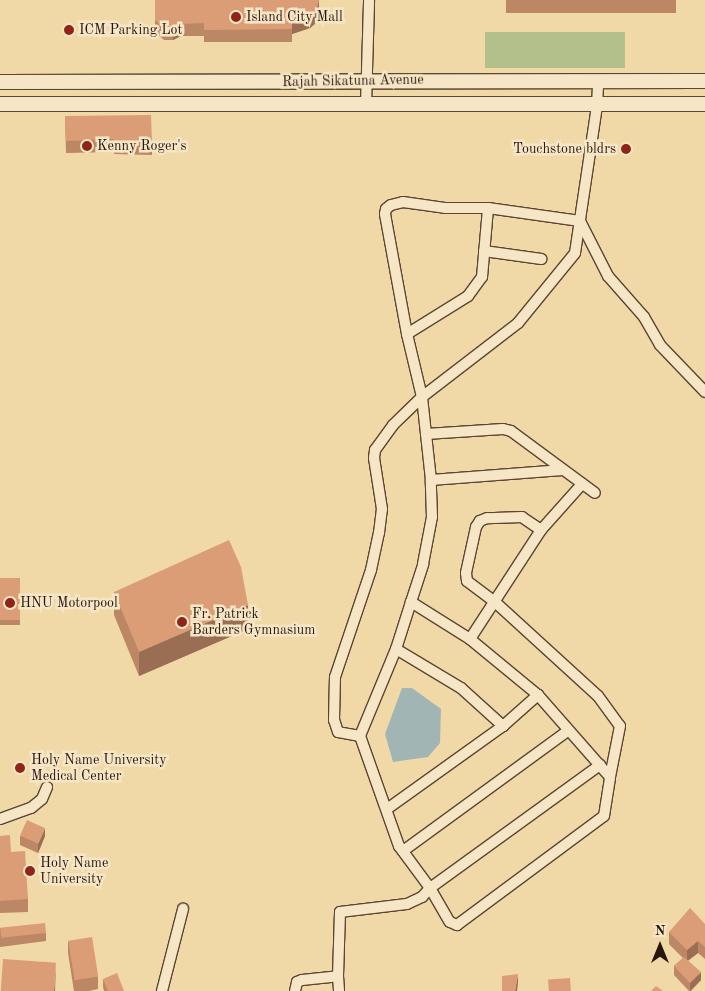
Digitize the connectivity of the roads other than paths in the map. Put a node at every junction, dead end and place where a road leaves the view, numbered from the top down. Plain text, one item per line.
1 (369, 0) edge
2 (367, 81) junction
3 (398, 81) junction
4 (705, 81) edge
5 (0, 82) edge
6 (598, 82) junction
7 (0, 104) edge
8 (366, 104) junction
9 (397, 104) junction
10 (705, 104) edge
11 (597, 105) junction
12 (488, 208) junction
13 (580, 221) junction
14 (484, 252) junction
15 (541, 259) dead end
16 (407, 334) junction
17 (705, 392) edge
18 (422, 397) junction
19 (426, 434) junction
20 (563, 470) junction
21 (431, 480) junction
22 (582, 484) junction
23 (594, 493) dead end
24 (541, 530) junction
25 (411, 602) junction
26 (494, 602) junction
27 (470, 639) junction
28 (396, 649) junction
29 (538, 695) junction
30 (503, 726) junction
31 (569, 730) junction
32 (360, 736) junction
33 (600, 765) junction
34 (610, 777) junction
35 (47, 788) dead end
36 (387, 809) junction
37 (0, 819) edge
38 (403, 850) junction
39 (430, 888) junction
40 (184, 909) dead end
41 (338, 976) junction
42 (162, 991) edge
43 (295, 991) edge
44 (340, 991) edge

1 - 2 street
2 - 3 main road, Rajah Sikatuna Avenue
2 - 5 main road, Rajah Sikatuna Avenue
2 - 8 street
3 - 6 main road, Rajah Sikatuna Avenue
3 - 9 main road
4 - 6 main road, Rajah Sikatuna Avenue
6 - 11 street
7 - 8 main road
8 - 9 main road
9 - 11 main road
10 - 11 main road
11 - 13 street
12 - 13 street
12 - 14 street
12 - 16 street
13 - 17 street
13 - 18 street
14 - 15 street
14 - 16 street
16 - 18 street
18 - 19 street
18 - 32 street
19 - 20 street
19 - 21 street
20 - 21 street
20 - 22 street
21 - 25 street
22 - 23 street
22 - 24 street
24 - 26 street
24 - 26 street
25 - 27 street
25 - 28 street
26 - 27 street
26 - 34 street
27 - 29 street
28 - 30 street
28 - 32 street
29 - 30 street
29 - 31 street
30 - 36 street
31 - 33 street
31 - 38 street
32 - 36 street
33 - 34 street
33 - 39 street
34 - 39 street
35 - 37 street
36 - 38 street
38 - 39 street
39 - 41 street
40 - 42 street
41 - 43 street
41 - 44 street

